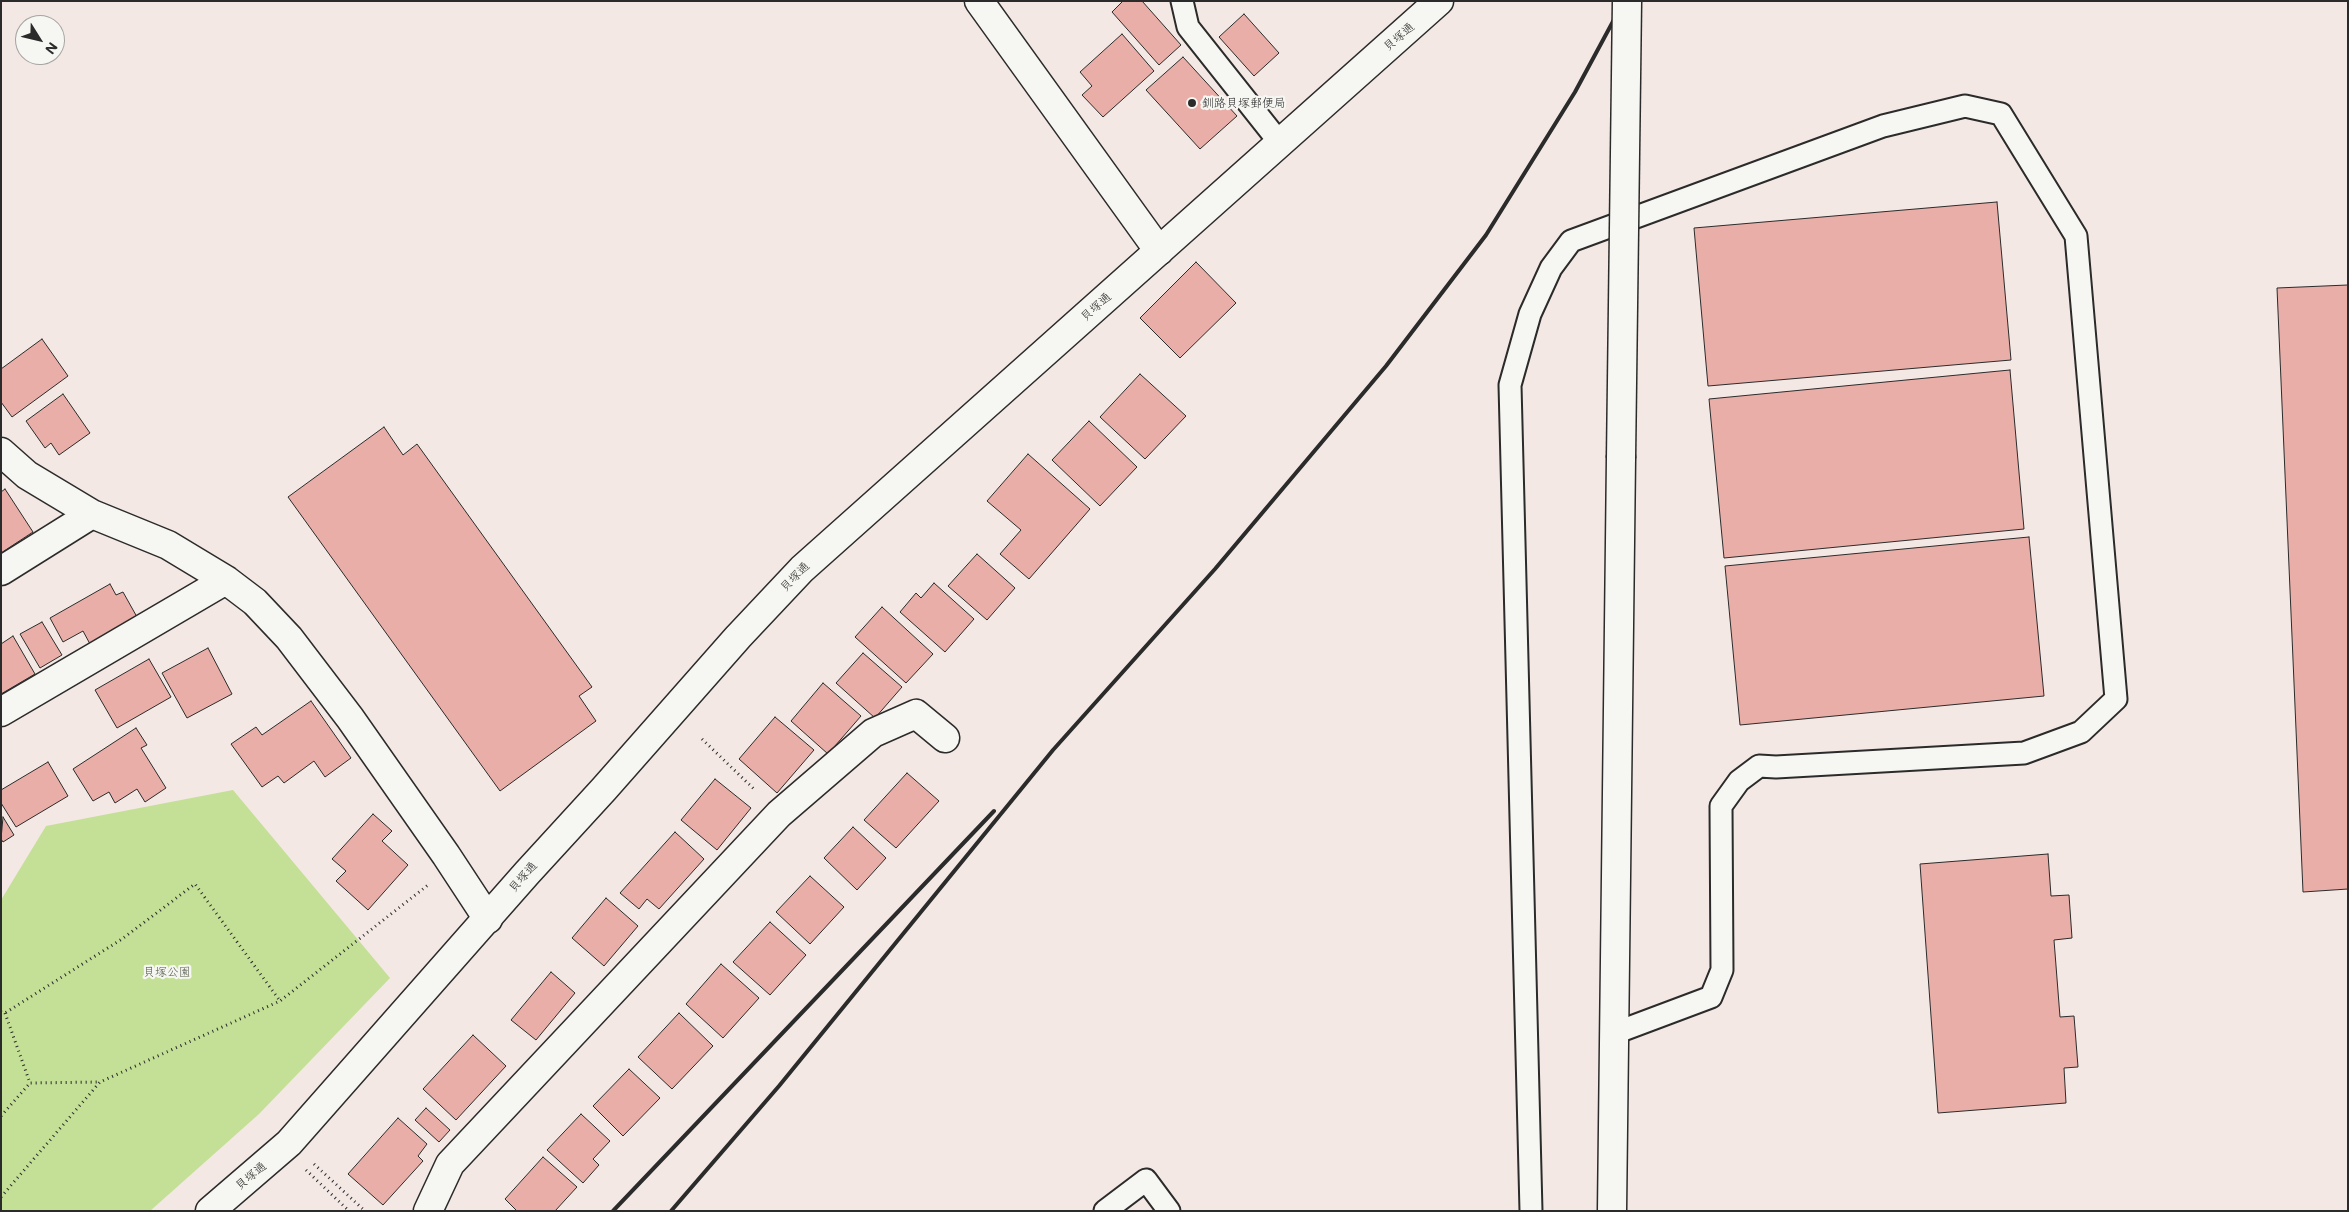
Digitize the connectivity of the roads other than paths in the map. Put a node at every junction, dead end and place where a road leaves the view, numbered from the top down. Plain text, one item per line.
1 (979, 1) edge
2 (1182, 1) edge
3 (1439, 1) edge
4 (1627, 1) edge
5 (1280, 143) junction
6 (1159, 251) junction
7 (1, 452) edge
8 (92, 514) junction
9 (1, 571) edge
10 (226, 580) junction
11 (1, 712) edge
12 (945, 738) dead end
13 (488, 919) junction
14 (1615, 1033) junction
15 (210, 1211) edge
16 (428, 1211) edge
17 (1105, 1211) edge
18 (1169, 1211) edge
19 (1531, 1211) edge
20 (1612, 1211) edge

1 - 6 street
2 - 5 lane
3 - 5 street, 貝塚通
4 - 14 street, bridge
5 - 6 street, 貝塚通
6 - 13 street, 貝塚通
7 - 8 street
8 - 9 street
8 - 10 street
10 - 11 street
10 - 13 street
12 - 16 street
13 - 15 street, 貝塚通
14 - 19 lane
14 - 20 street
17 - 18 lane

